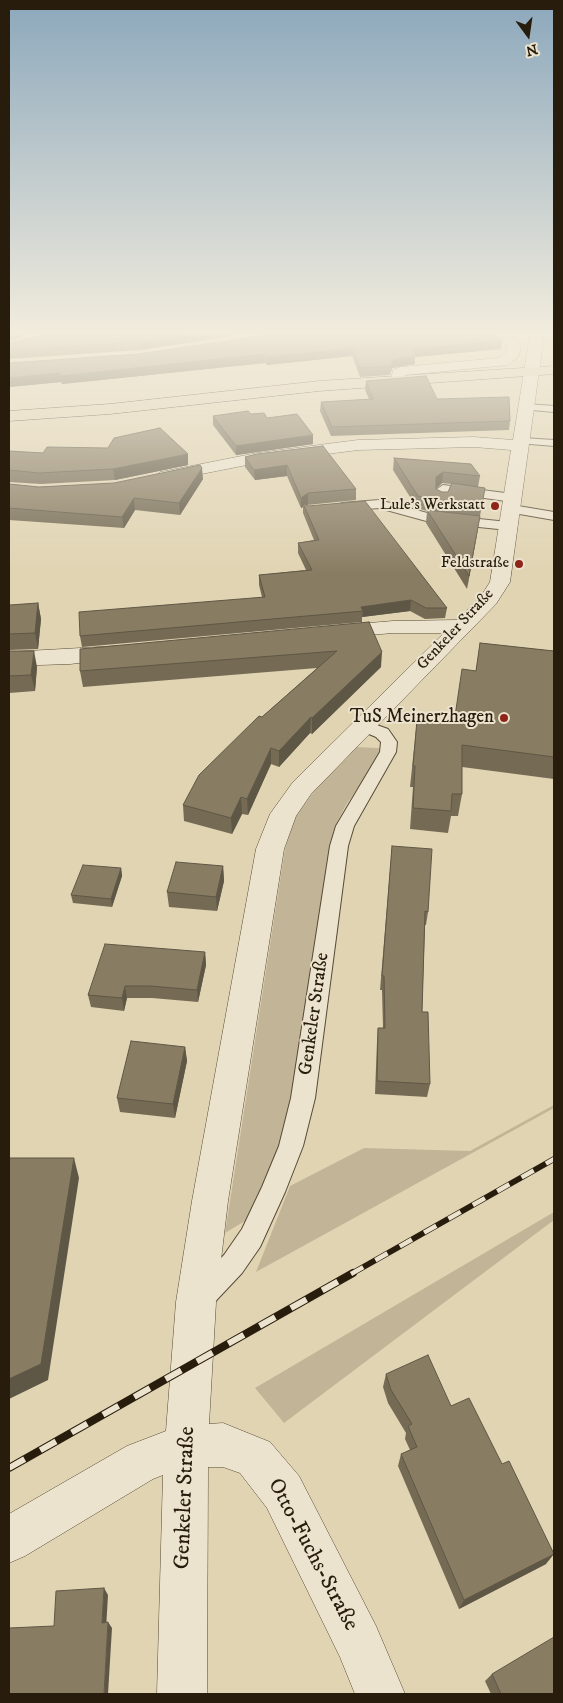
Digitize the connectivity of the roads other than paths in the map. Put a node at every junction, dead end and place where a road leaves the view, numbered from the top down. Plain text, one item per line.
1 (31, 414) edge
2 (525, 414) edge
3 (9, 416) edge
4 (554, 435) edge
5 (522, 439) junction
6 (554, 443) edge
7 (150, 479) edge
8 (442, 499) edge
9 (325, 509) edge
10 (511, 511) junction
11 (554, 516) edge
12 (463, 626) junction
13 (312, 634) edge
14 (139, 651) edge
15 (9, 659) edge
16 (363, 725) junction
17 (196, 1302) junction
18 (186, 1446) junction
19 (9, 1540) edge
20 (182, 1694) edge
21 (380, 1694) edge

1 - 3 main road
2 - 5 street, Genkeler Straße
4 - 5 lane
5 - 6 lane
5 - 7 street
5 - 10 street, Genkeler Straße
8 - 10 lane
9 - 10 lane
10 - 11 lane
10 - 12 street, Genkeler Straße
12 - 13 street
12 - 16 street, Genkeler Straße
14 - 15 street
16 - 17 street, Genkeler Straße
16 - 17 lane, Genkeler Straße
17 - 18 street, Genkeler Straße
18 - 19 street, Otto-Fuchs-Straße
18 - 20 street, Genkeler Straße
18 - 21 street, Otto-Fuchs-Straße

